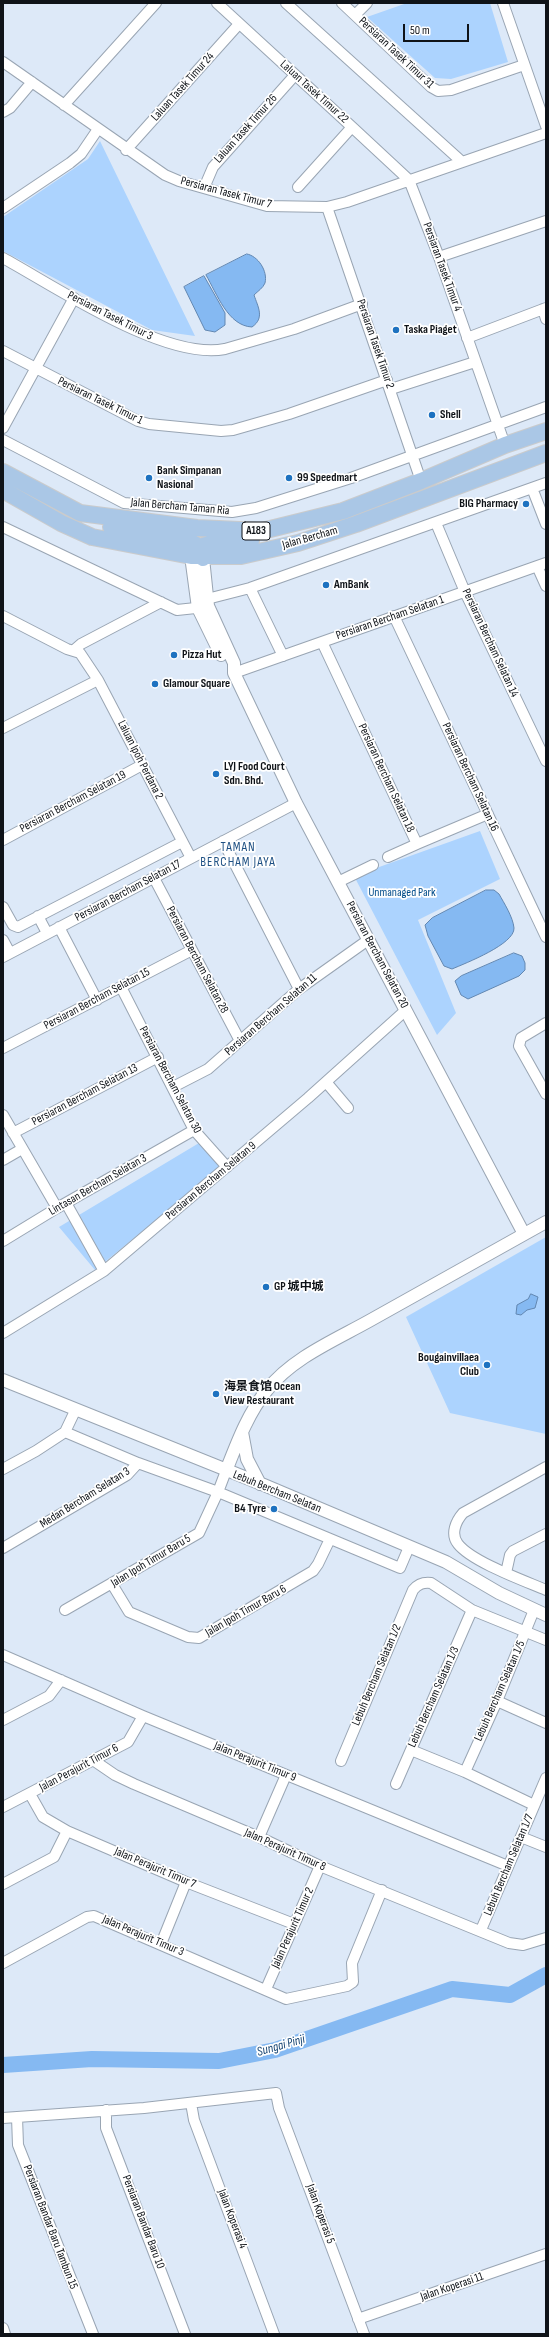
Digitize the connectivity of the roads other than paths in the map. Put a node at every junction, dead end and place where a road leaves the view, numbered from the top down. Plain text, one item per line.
1 (156, 3) edge
2 (217, 3) edge
3 (286, 3) edge
4 (342, 3) edge
5 (367, 3) edge
6 (503, 3) edge
7 (355, 15) junction
8 (239, 24) junction
9 (3, 62) edge
10 (524, 65) junction
11 (296, 75) junction
12 (32, 82) junction
13 (64, 105) junction
14 (3, 112) edge
15 (546, 126) edge
16 (352, 127) junction
17 (98, 129) junction
18 (546, 133) edge
19 (126, 150) junction
20 (461, 161) junction
21 (409, 180) junction
22 (298, 187) dead end
23 (204, 188) junction
24 (327, 207) junction
25 (3, 208) edge
26 (546, 221) edge
27 (439, 257) junction
28 (3, 258) edge
29 (74, 298) junction
30 (362, 304) junction
31 (545, 312) edge
32 (467, 338) junction
33 (3, 351) edge
34 (475, 362) junction
35 (35, 368) junction
36 (389, 385) junction
37 (546, 407) edge
38 (498, 424) junction
39 (3, 428) edge
40 (546, 430) edge
41 (3, 440) edge
42 (505, 445) junction
43 (546, 453) edge
44 (413, 456) junction
45 (3, 472) edge
46 (422, 481) junction
47 (546, 483) edge
48 (532, 488) junction
49 (3, 490) edge
50 (426, 497) junction
51 (80, 513) junction
52 (436, 524) junction
53 (546, 524) edge
54 (294, 525) junction
55 (3, 527) edge
56 (198, 554) junction
57 (541, 565) edge
58 (546, 586) edge
59 (250, 588) junction
60 (465, 592) junction
61 (161, 602) junction
62 (205, 604) junction
63 (3, 616) edge
64 (394, 616) junction
65 (322, 642) junction
66 (74, 650) junction
67 (283, 656) junction
68 (234, 673) junction
69 (98, 680) junction
70 (3, 728) edge
71 (546, 761) edge
72 (142, 764) junction
73 (296, 803) junction
74 (488, 814) junction
75 (3, 840) edge
76 (223, 841) junction
77 (182, 842) junction
78 (417, 844) junction
79 (388, 857) dead end
80 (191, 858) junction
81 (373, 865) dead end
82 (154, 878) junction
83 (338, 882) junction
84 (3, 907) edge
85 (38, 916) junction
86 (544, 926) edge
87 (59, 927) junction
88 (47, 933) junction
89 (546, 938) edge
90 (3, 940) edge
91 (368, 940) junction
92 (192, 950) junction
93 (6, 955) edge
94 (121, 987) junction
95 (299, 989) junction
96 (97, 1000) junction
97 (406, 1010) junction
98 (546, 1023) edge
99 (240, 1041) junction
100 (3, 1048) edge
101 (158, 1057) junction
102 (326, 1082) junction
103 (173, 1087) junction
104 (546, 1094) edge
105 (348, 1108) dead end
106 (3, 1115) edge
107 (194, 1130) junction
108 (13, 1133) junction
109 (22, 1149) junction
110 (3, 1160) edge
111 (227, 1167) junction
112 (61, 1205) junction
113 (546, 1222) edge
114 (524, 1234) junction
115 (3, 1242) edge
116 (104, 1271) junction
117 (3, 1333) edge
118 (3, 1380) edge
119 (75, 1411) junction
120 (65, 1432) junction
121 (242, 1432) junction
122 (138, 1463) junction
123 (546, 1467) edge
124 (3, 1469) edge
125 (226, 1470) junction
126 (260, 1484) junction
127 (218, 1492) junction
128 (546, 1534) edge
129 (330, 1539) junction
130 (409, 1547) junction
131 (3, 1548) edge
132 (506, 1573) junction
133 (112, 1584) junction
134 (546, 1590) edge
135 (65, 1610) dead end
136 (472, 1610) junction
137 (534, 1610) junction
138 (546, 1615) edge
139 (526, 1632) junction
140 (546, 1640) edge
141 (3, 1655) edge
142 (61, 1680) junction
143 (497, 1701) junction
144 (143, 1716) junction
145 (3, 1720) edge
146 (546, 1723) edge
147 (411, 1750) junction
148 (94, 1760) junction
149 (341, 1761) dead end
150 (465, 1772) junction
151 (286, 1775) junction
152 (546, 1778) edge
153 (396, 1784) dead end
154 (30, 1794) junction
155 (534, 1805) junction
156 (3, 1807) edge
157 (67, 1830) junction
158 (520, 1836) junction
159 (259, 1837) junction
160 (546, 1847) edge
161 (320, 1866) junction
162 (508, 1866) junction
163 (186, 1882) junction
164 (3, 1884) edge
165 (382, 1890) junction
166 (294, 1924) junction
167 (481, 1930) junction
168 (546, 1938) edge
169 (161, 1944) junction
170 (3, 1963) edge
171 (266, 1989) junction
172 (191, 2103) junction
173 (106, 2110) junction
174 (3, 2118) edge
175 (17, 2118) junction
176 (546, 2254) edge
177 (358, 2319) junction
178 (3, 2328) edge
179 (6, 2334) edge
180 (93, 2334) edge
181 (185, 2334) edge
182 (274, 2334) edge
183 (364, 2334) edge

1 - 13 street
2 - 8 street, Laluan Tasek Timur 22
3 - 20 street
4 - 7 street, Persiaran Tasek Timur 31
5 - 7 street
6 - 10 street
7 - 10 street, Persiaran Tasek Timur 31
8 - 11 street, Laluan Tasek Timur 22
8 - 19 street, Laluan Tasek Timur 24
9 - 12 street, Persiaran Tasek Timur 7
10 - 15 street
11 - 16 street, Laluan Tasek Timur 22
11 - 23 street, Laluan Tasek Timur 26
12 - 13 street, Persiaran Tasek Timur 7
12 - 14 street
13 - 17 street, Persiaran Tasek Timur 7
16 - 21 street
16 - 22 street, Laluan Tasek Timur 22
17 - 19 street, Persiaran Tasek Timur 7
17 - 25 street
18 - 20 street, Persiaran Tasek Timur 7
19 - 23 street, Persiaran Tasek Timur 7
20 - 21 street, Persiaran Tasek Timur 7
21 - 24 street, Persiaran Tasek Timur 7
21 - 27 street, Persiaran Tasek Timur 4
23 - 24 street, Persiaran Tasek Timur 7
24 - 30 street, Persiaran Tasek Timur 2
26 - 27 street
27 - 32 street, Persiaran Tasek Timur 4
28 - 29 street, Persiaran Tasek Timur 3
29 - 30 street, Persiaran Tasek Timur 3
29 - 35 street
30 - 36 street, Persiaran Tasek Timur 2
31 - 32 street
32 - 34 street, Persiaran Tasek Timur 4
33 - 35 street, Persiaran Tasek Timur 1
34 - 36 street, Persiaran Tasek Timur 1
34 - 38 street, Persiaran Tasek Timur 4
35 - 36 street, Persiaran Tasek Timur 1
35 - 39 street
36 - 44 street, Persiaran Tasek Timur 2
37 - 38 street, Jalan Bercham Taman Ria
38 - 42 street, Persiaran Tasek Timur 4
38 - 44 street, Jalan Bercham Taman Ria
40 - 42 main road, Jalan Bercham / A183
41 - 44 street, Jalan Bercham Taman Ria
42 - 46 main road, Jalan Bercham / A183
42 - 50 main road
43 - 50 main road, Jalan Bercham / A183
44 - 46 street, Persiaran Tasek Timur 2
45 - 51 main road, Jalan Bercham / A183
46 - 54 main road, Jalan Bercham / A183
47 - 48 street
48 - 52 street
48 - 53 street
49 - 56 main road, Jalan Bercham / A183
50 - 56 main road, Jalan Bercham / A183
51 - 54 main road, Jalan Bercham / A183
51 - 56 main road
52 - 59 street
52 - 60 street, Persiaran Bercham Selatan 14
54 - 56 main road
55 - 61 street
56 - 62 street
57 - 58 street
57 - 60 street, Persiaran Bercham Selatan 1
59 - 62 street
59 - 67 street
60 - 64 street, Persiaran Bercham Selatan 1
60 - 71 street, Persiaran Bercham Selatan 14
61 - 62 street
61 - 66 street
62 - 68 street
63 - 66 street
64 - 65 street, Persiaran Bercham Selatan 1
64 - 74 street, Persiaran Bercham Selatan 16
65 - 67 street, Persiaran Bercham Selatan 1
65 - 78 street, Persiaran Bercham Selatan 18
66 - 69 street, Laluan Ipoh Perdana 2
67 - 68 street, Persiaran Bercham Selatan 1
68 - 73 street, Persiaran Bercham Selatan 20
69 - 70 street
69 - 72 street, Laluan Ipoh Perdana 2
72 - 75 street, Persiaran Bercham Selatan 19
72 - 77 street, Laluan Ipoh Perdana 2
73 - 76 street, Persiaran Bercham Selatan 17
73 - 83 street, Persiaran Bercham Selatan 20
74 - 78 street, Persiaran Bercham Selatan 18
74 - 86 street, Persiaran Bercham Selatan 16
76 - 80 street, Persiaran Bercham Selatan 17
76 - 95 street
77 - 80 street, Laluan Ipoh Perdana 2
77 - 85 street
78 - 79 street
80 - 82 street, Persiaran Bercham Selatan 17
81 - 83 street
82 - 87 street, Persiaran Bercham Selatan 17
82 - 92 street, Persiaran Bercham Selatan 28
83 - 91 street, Persiaran Bercham Selatan 20
84 - 85 street
85 - 88 street
86 - 89 street, Persiaran Bercham Selatan 16
87 - 88 street, Persiaran Bercham Selatan 17
87 - 96 street
88 - 93 street, Persiaran Bercham Selatan 17
90 - 93 street
91 - 95 street, Persiaran Bercham Selatan 11
91 - 97 street, Persiaran Bercham Selatan 20
92 - 94 street, Persiaran Bercham Selatan 15
92 - 99 street, Persiaran Bercham Selatan 28
94 - 96 street, Persiaran Bercham Selatan 15
94 - 101 street, Persiaran Bercham Selatan 30
95 - 99 street, Persiaran Bercham Selatan 11
96 - 100 street, Persiaran Bercham Selatan 15
97 - 102 street, Persiaran Bercham Selatan 9
97 - 114 street, Persiaran Bercham Selatan 20
98 - 104 street
99 - 103 street, Persiaran Bercham Selatan 11
101 - 103 street, Persiaran Bercham Selatan 30
101 - 108 street, Persiaran Bercham Selatan 13
102 - 105 street
102 - 111 street, Persiaran Bercham Selatan 9
103 - 107 street, Persiaran Bercham Selatan 30
106 - 108 street
107 - 111 street, Persiaran Bercham Selatan 30
107 - 112 street, Lintasan Bercham Selatan 3
108 - 109 street
109 - 110 street
109 - 112 street
111 - 116 street, Persiaran Bercham Selatan 9
112 - 115 street, Lintasan Bercham Selatan 3
112 - 116 street
113 - 114 street
114 - 121 street
116 - 117 street, Persiaran Bercham Selatan 9
118 - 119 street, Lebuh Bercham Selatan
119 - 120 street
119 - 125 street, Lebuh Bercham Selatan
120 - 122 street, Medan Bercham Selatan 3
120 - 124 street
121 - 125 street
121 - 126 street
122 - 127 street
122 - 131 street, Medan Bercham Selatan 3
123 - 132 street
125 - 126 street, Lebuh Bercham Selatan
125 - 127 street, Jalan Ipoh Timur Baru 5
126 - 130 street, Lebuh Bercham Selatan
127 - 129 street
127 - 133 street, Jalan Ipoh Timur Baru 5
128 - 132 street
129 - 130 street
129 - 133 street, Jalan Ipoh Timur Baru 6
130 - 137 street, Lebuh Bercham Selatan
132 - 134 street
133 - 135 street, Jalan Ipoh Timur Baru 5
136 - 139 street
136 - 147 street, Lebuh Bercham Selatan 1/3
136 - 149 street, Lebuh Bercham Selatan 1/2
137 - 138 street, Lebuh Bercham Selatan
137 - 139 street, Lebuh Bercham Selatan 1/5
139 - 140 street
139 - 143 street, Lebuh Bercham Selatan 1/5
141 - 142 street, Jalan Perajurit Timur 9
142 - 144 street, Jalan Perajurit Timur 9
142 - 145 street
143 - 146 street
143 - 150 street, Lebuh Bercham Selatan 1/5
144 - 148 street, Jalan Perajurit Timur 6
144 - 151 street, Jalan Perajurit Timur 9
147 - 150 street
147 - 153 street, Lebuh Bercham Selatan 1/3
148 - 154 street, Jalan Perajurit Timur 6
148 - 159 street, Jalan Perajurit Timur 8
150 - 155 street
151 - 159 street
151 - 162 street, Jalan Perajurit Timur 9
152 - 155 street, Lebuh Bercham Selatan 1/7
154 - 156 street, Jalan Perajurit Timur 6
154 - 157 street, Jalan Perajurit Timur 7
155 - 158 street, Lebuh Bercham Selatan 1/7
157 - 163 street, Jalan Perajurit Timur 7
157 - 164 street
158 - 160 street
158 - 162 street, Lebuh Bercham Selatan 1/7
159 - 161 street, Jalan Perajurit Timur 8
161 - 165 street, Jalan Perajurit Timur 8
161 - 166 street, Jalan Perajurit Timur 2
162 - 167 street, Lebuh Bercham Selatan 1/7
163 - 166 street, Jalan Perajurit Timur 7
163 - 169 street
165 - 167 street, Jalan Perajurit Timur 8
165 - 171 street, Jalan Perajurit Timur 3
166 - 171 street, Jalan Perajurit Timur 2
167 - 168 street, Jalan Perajurit Timur 8
169 - 170 street, Jalan Perajurit Timur 3
169 - 171 street, Jalan Perajurit Timur 3
172 - 173 street
172 - 177 street, Jalan Koperasi 5
172 - 182 street, Jalan Koperasi 4
173 - 175 street
173 - 181 street, Persiaran Bandar Baru 10
174 - 175 street
175 - 180 street, Persiaran Bandar Baru Tambun 15
176 - 177 street, Jalan Koperasi 11
177 - 183 street, Jalan Koperasi 5
178 - 179 street

